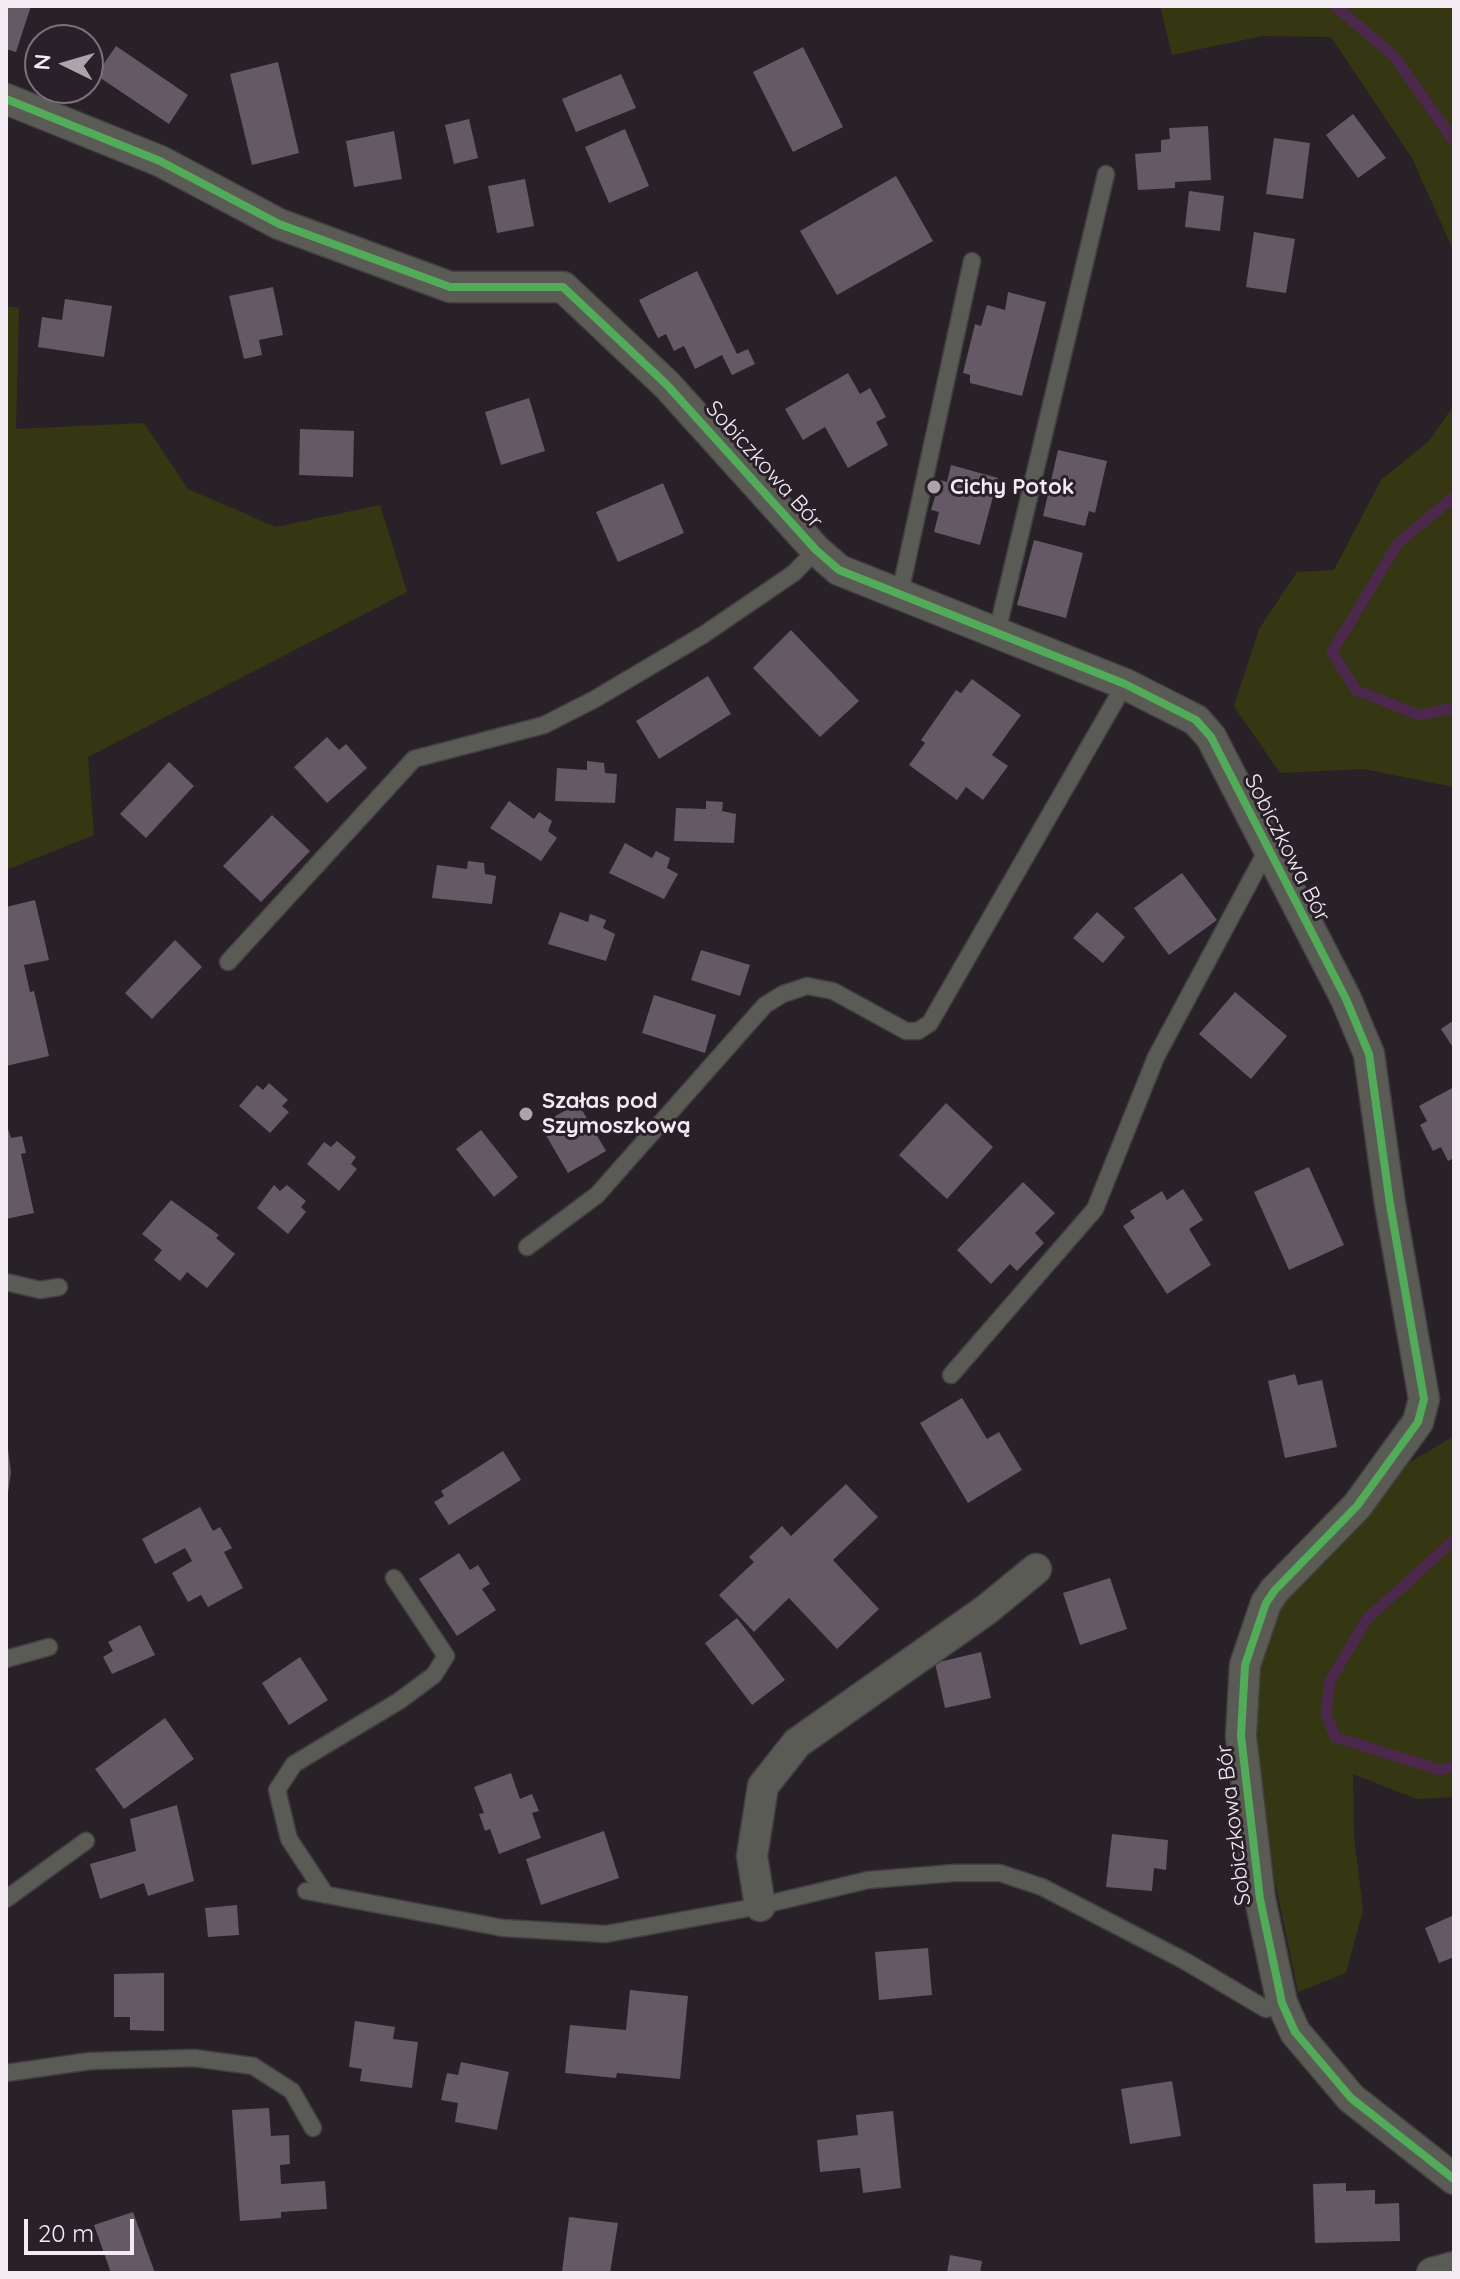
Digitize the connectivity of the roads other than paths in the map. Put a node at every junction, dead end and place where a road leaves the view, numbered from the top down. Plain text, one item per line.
1 (6, 99) edge
2 (1106, 174) dead end
3 (972, 261) dead end
4 (816, 550) junction
5 (900, 593) junction
6 (997, 632) junction
7 (1125, 684) junction
8 (1267, 850) junction
9 (228, 962) dead end
10 (527, 1247) dead end
11 (6, 1282) edge
12 (59, 1287) dead end
13 (951, 1375) dead end
14 (1036, 1569) dead end
15 (394, 1578) dead end
16 (49, 1647) dead end
17 (6, 1659) edge
18 (86, 1841) dead end
19 (306, 1891) dead end
20 (326, 1895) junction
21 (6, 1899) edge
22 (760, 1906) junction
23 (1282, 2003) junction
24 (6, 2073) edge
25 (313, 2128) dead end
26 (1454, 2179) edge
27 (1454, 2267) edge
28 (1432, 2273) edge

1 - 4 street, Sobiczkowa Bór
2 - 6 lane
3 - 5 lane
4 - 5 street, Sobiczkowa Bór
4 - 9 lane
5 - 6 street, Sobiczkowa Bór
6 - 7 street, Sobiczkowa Bór
7 - 8 street, Sobiczkowa Bór
7 - 10 lane
8 - 13 lane
8 - 23 street, Sobiczkowa Bór
11 - 12 lane
14 - 22 street
15 - 20 lane
16 - 17 lane
18 - 21 lane
19 - 20 lane
20 - 22 lane
22 - 23 lane
23 - 26 street, Sobiczkowa Bór
24 - 25 lane
27 - 28 street

